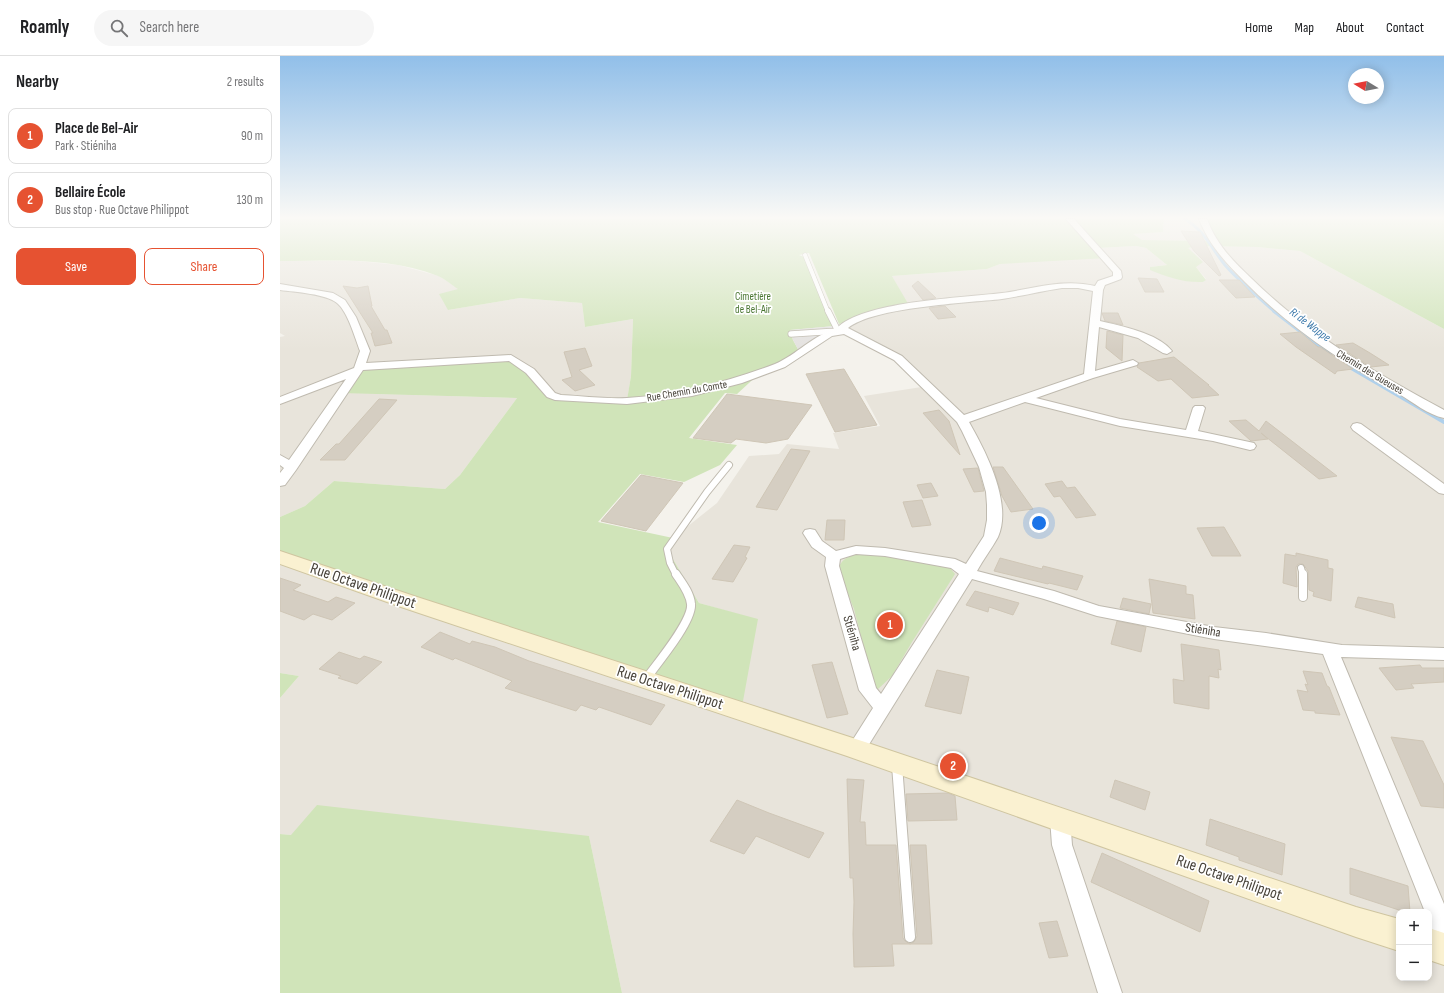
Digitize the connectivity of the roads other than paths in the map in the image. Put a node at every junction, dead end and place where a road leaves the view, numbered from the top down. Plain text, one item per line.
1 (809, 263) edge
2 (1110, 263) edge
3 (1231, 263) edge
4 (280, 287) edge
5 (1098, 290) junction
6 (1094, 323) junction
7 (842, 331) junction
8 (791, 334) dead end
9 (1167, 351) dead end
10 (1133, 363) dead end
11 (358, 369) junction
12 (1089, 376) junction
13 (1027, 399) junction
14 (280, 401) edge
15 (1199, 408) dead end
16 (1444, 415) edge
17 (962, 420) junction
18 (1358, 427) dead end
19 (1191, 433) junction
20 (1250, 446) dead end
21 (280, 459) edge
22 (729, 465) dead end
23 (291, 467) junction
24 (280, 482) edge
25 (1444, 490) edge
26 (810, 533) dead end
27 (833, 556) junction
28 (280, 557) edge
29 (1303, 569) dead end
30 (968, 573) junction
31 (1303, 597) dead end
32 (1329, 649) junction
33 (1444, 654) edge
34 (645, 680) junction
35 (881, 706) junction
36 (856, 749) junction
37 (897, 763) junction
38 (1060, 818) junction
39 (1444, 931) edge
40 (1396, 934) edge
41 (910, 937) dead end
42 (1432, 945) edge
43 (1444, 949) edge
44 (1110, 993) edge

1 - 7 lane
2 - 5 street
3 - 16 street, Chemin des Gueuses
4 - 11 street
5 - 6 street
5 - 7 street, Rue Chemin du Comte
6 - 9 street
6 - 12 street
7 - 8 lane
7 - 11 street, Rue Chemin du Comte
7 - 17 street
10 - 12 street
11 - 14 street, Rue Chemin du Comte
11 - 23 street
12 - 13 street
13 - 17 street
13 - 19 street
15 - 19 street
17 - 30 street
18 - 25 street
19 - 20 street
21 - 23 street
22 - 34 lane
23 - 24 street
26 - 27 street
27 - 30 street, Stiéniha
27 - 35 street, Stiéniha
28 - 34 street, Rue Octave Philippot
29 - 31 lane
30 - 32 street, Stiéniha
30 - 35 street
32 - 33 street, Stiéniha
32 - 39 street
34 - 36 street, Rue Octave Philippot
35 - 36 street
36 - 37 street, Rue Octave Philippot
37 - 38 street, Rue Octave Philippot
37 - 41 lane
38 - 40 street, Rue Octave Philippot
38 - 44 street
42 - 43 street

